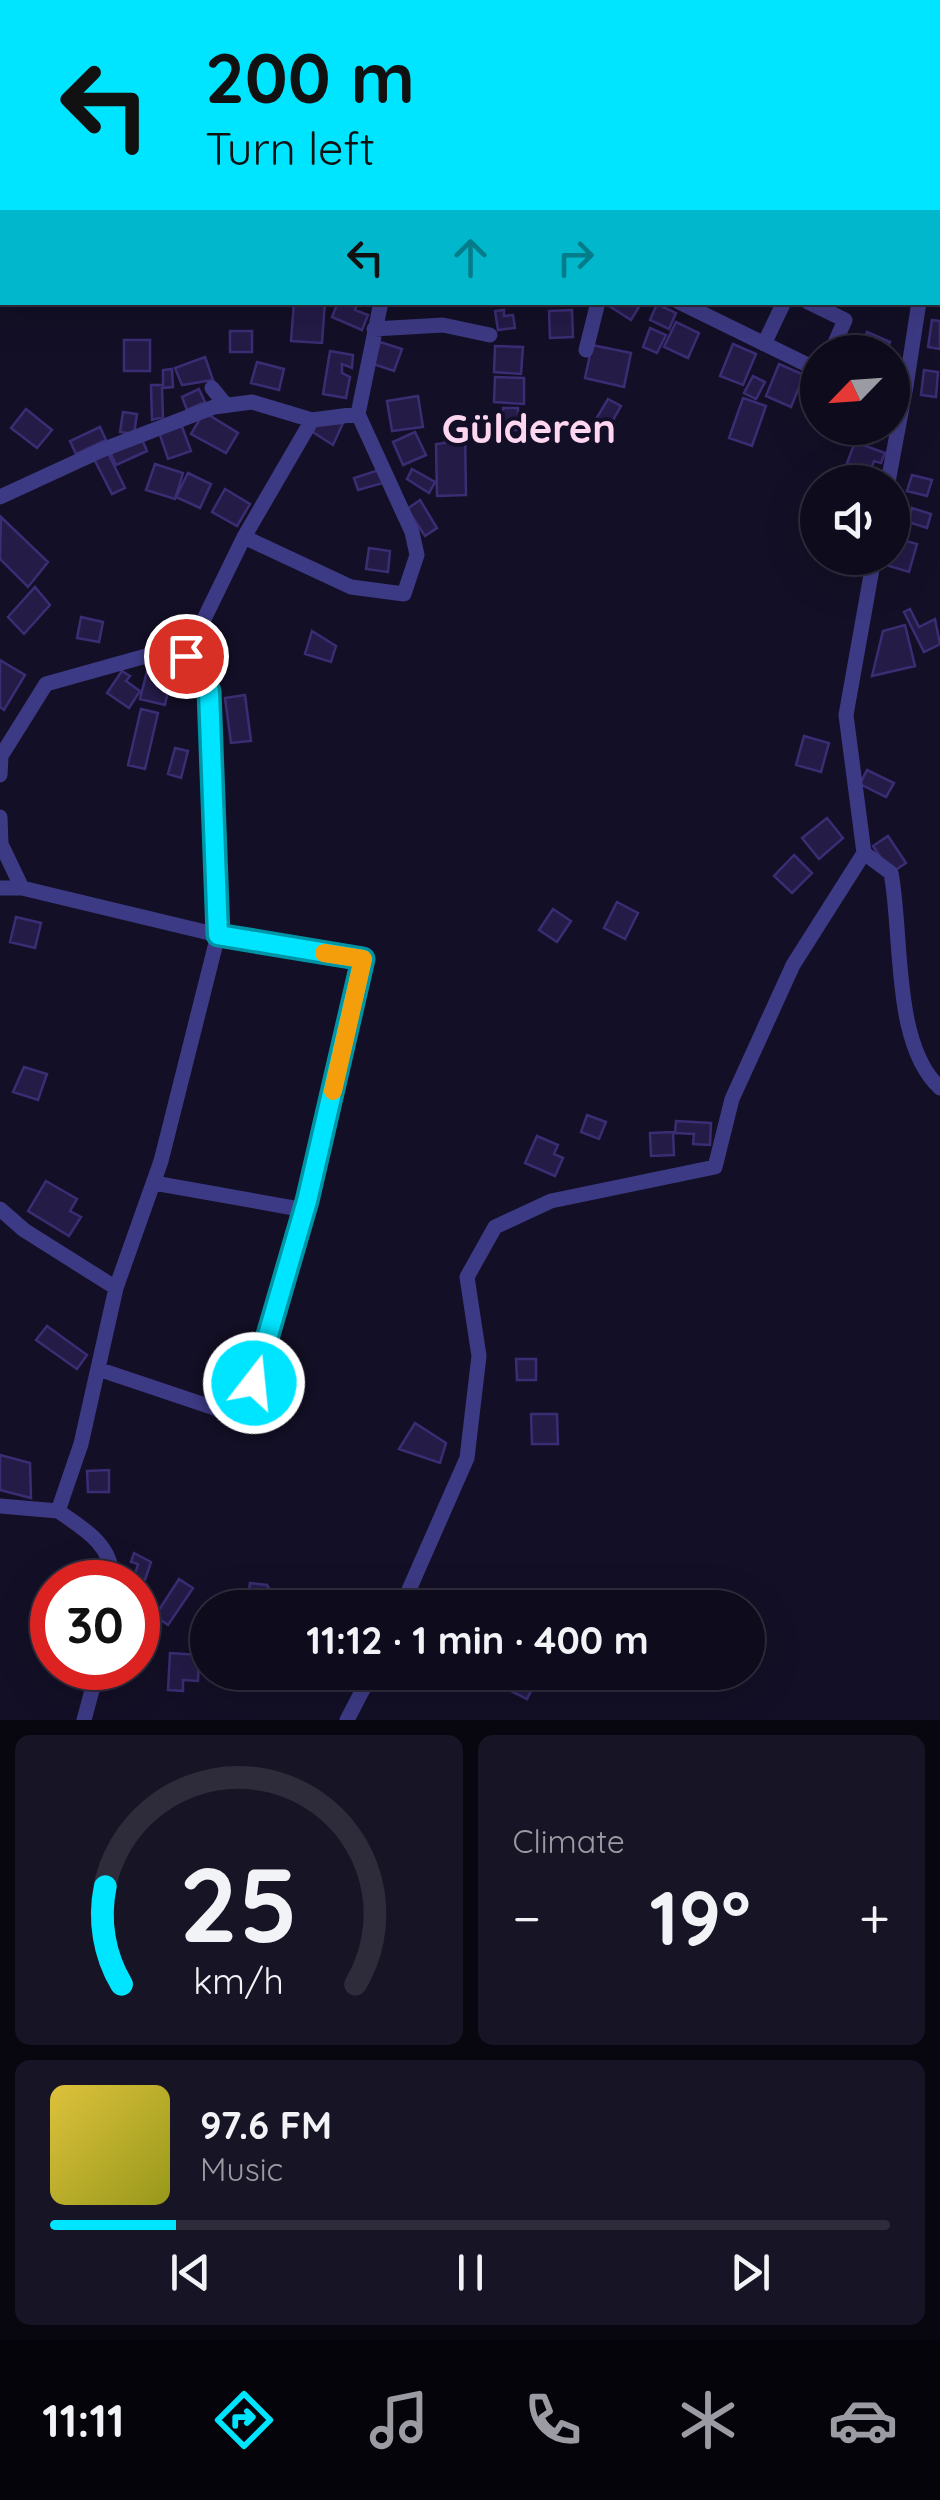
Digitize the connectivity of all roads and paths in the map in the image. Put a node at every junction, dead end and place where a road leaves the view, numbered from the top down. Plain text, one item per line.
1 (380, 305) edge
2 (597, 305) edge
3 (685, 305) edge
4 (783, 305) edge
5 (814, 305) edge
6 (918, 305) edge
7 (374, 329) junction
8 (490, 335) dead end
9 (838, 335) edge
10 (910, 340) edge
11 (764, 344) junction
12 (586, 350) dead end
13 (800, 361) edge
14 (212, 388) dead end
15 (226, 406) junction
16 (358, 414) junction
17 (312, 420) junction
18 (0, 497) edge
19 (244, 538) junction
20 (871, 575) edge
21 (186, 656) junction
22 (0, 776) edge
23 (0, 817) edge
24 (864, 853) junction
25 (0, 888) edge
26 (22, 888) junction
27 (218, 935) junction
28 (940, 1088) edge
29 (154, 1183) junction
30 (0, 1209) edge
31 (304, 1210) junction
32 (116, 1288) junction
33 (98, 1369) junction
34 (0, 1506) edge
35 (58, 1511) junction
36 (107, 1560) edge
37 (409, 1590) edge
38 (92, 1690) edge
39 (363, 1690) edge
40 (84, 1720) edge
41 (348, 1720) edge

1 - 7 street
2 - 12 street
3 - 11 street
4 - 11 street
5 - 9 street
6 - 10 street
7 - 8 street
7 - 16 street
11 - 13 street
14 - 15 street
15 - 17 street
15 - 18 street
16 - 17 street
16 - 19 street
17 - 19 street
19 - 21 street
20 - 24 street
21 - 22 street
21 - 27 street
23 - 26 street
24 - 28 street
24 - 37 street
25 - 26 street
26 - 27 street
27 - 29 street
27 - 31 street
29 - 31 street
29 - 32 street
30 - 32 street
31 - 33 street
32 - 33 street
33 - 35 street
34 - 35 street
35 - 36 street
38 - 40 street
39 - 41 street

